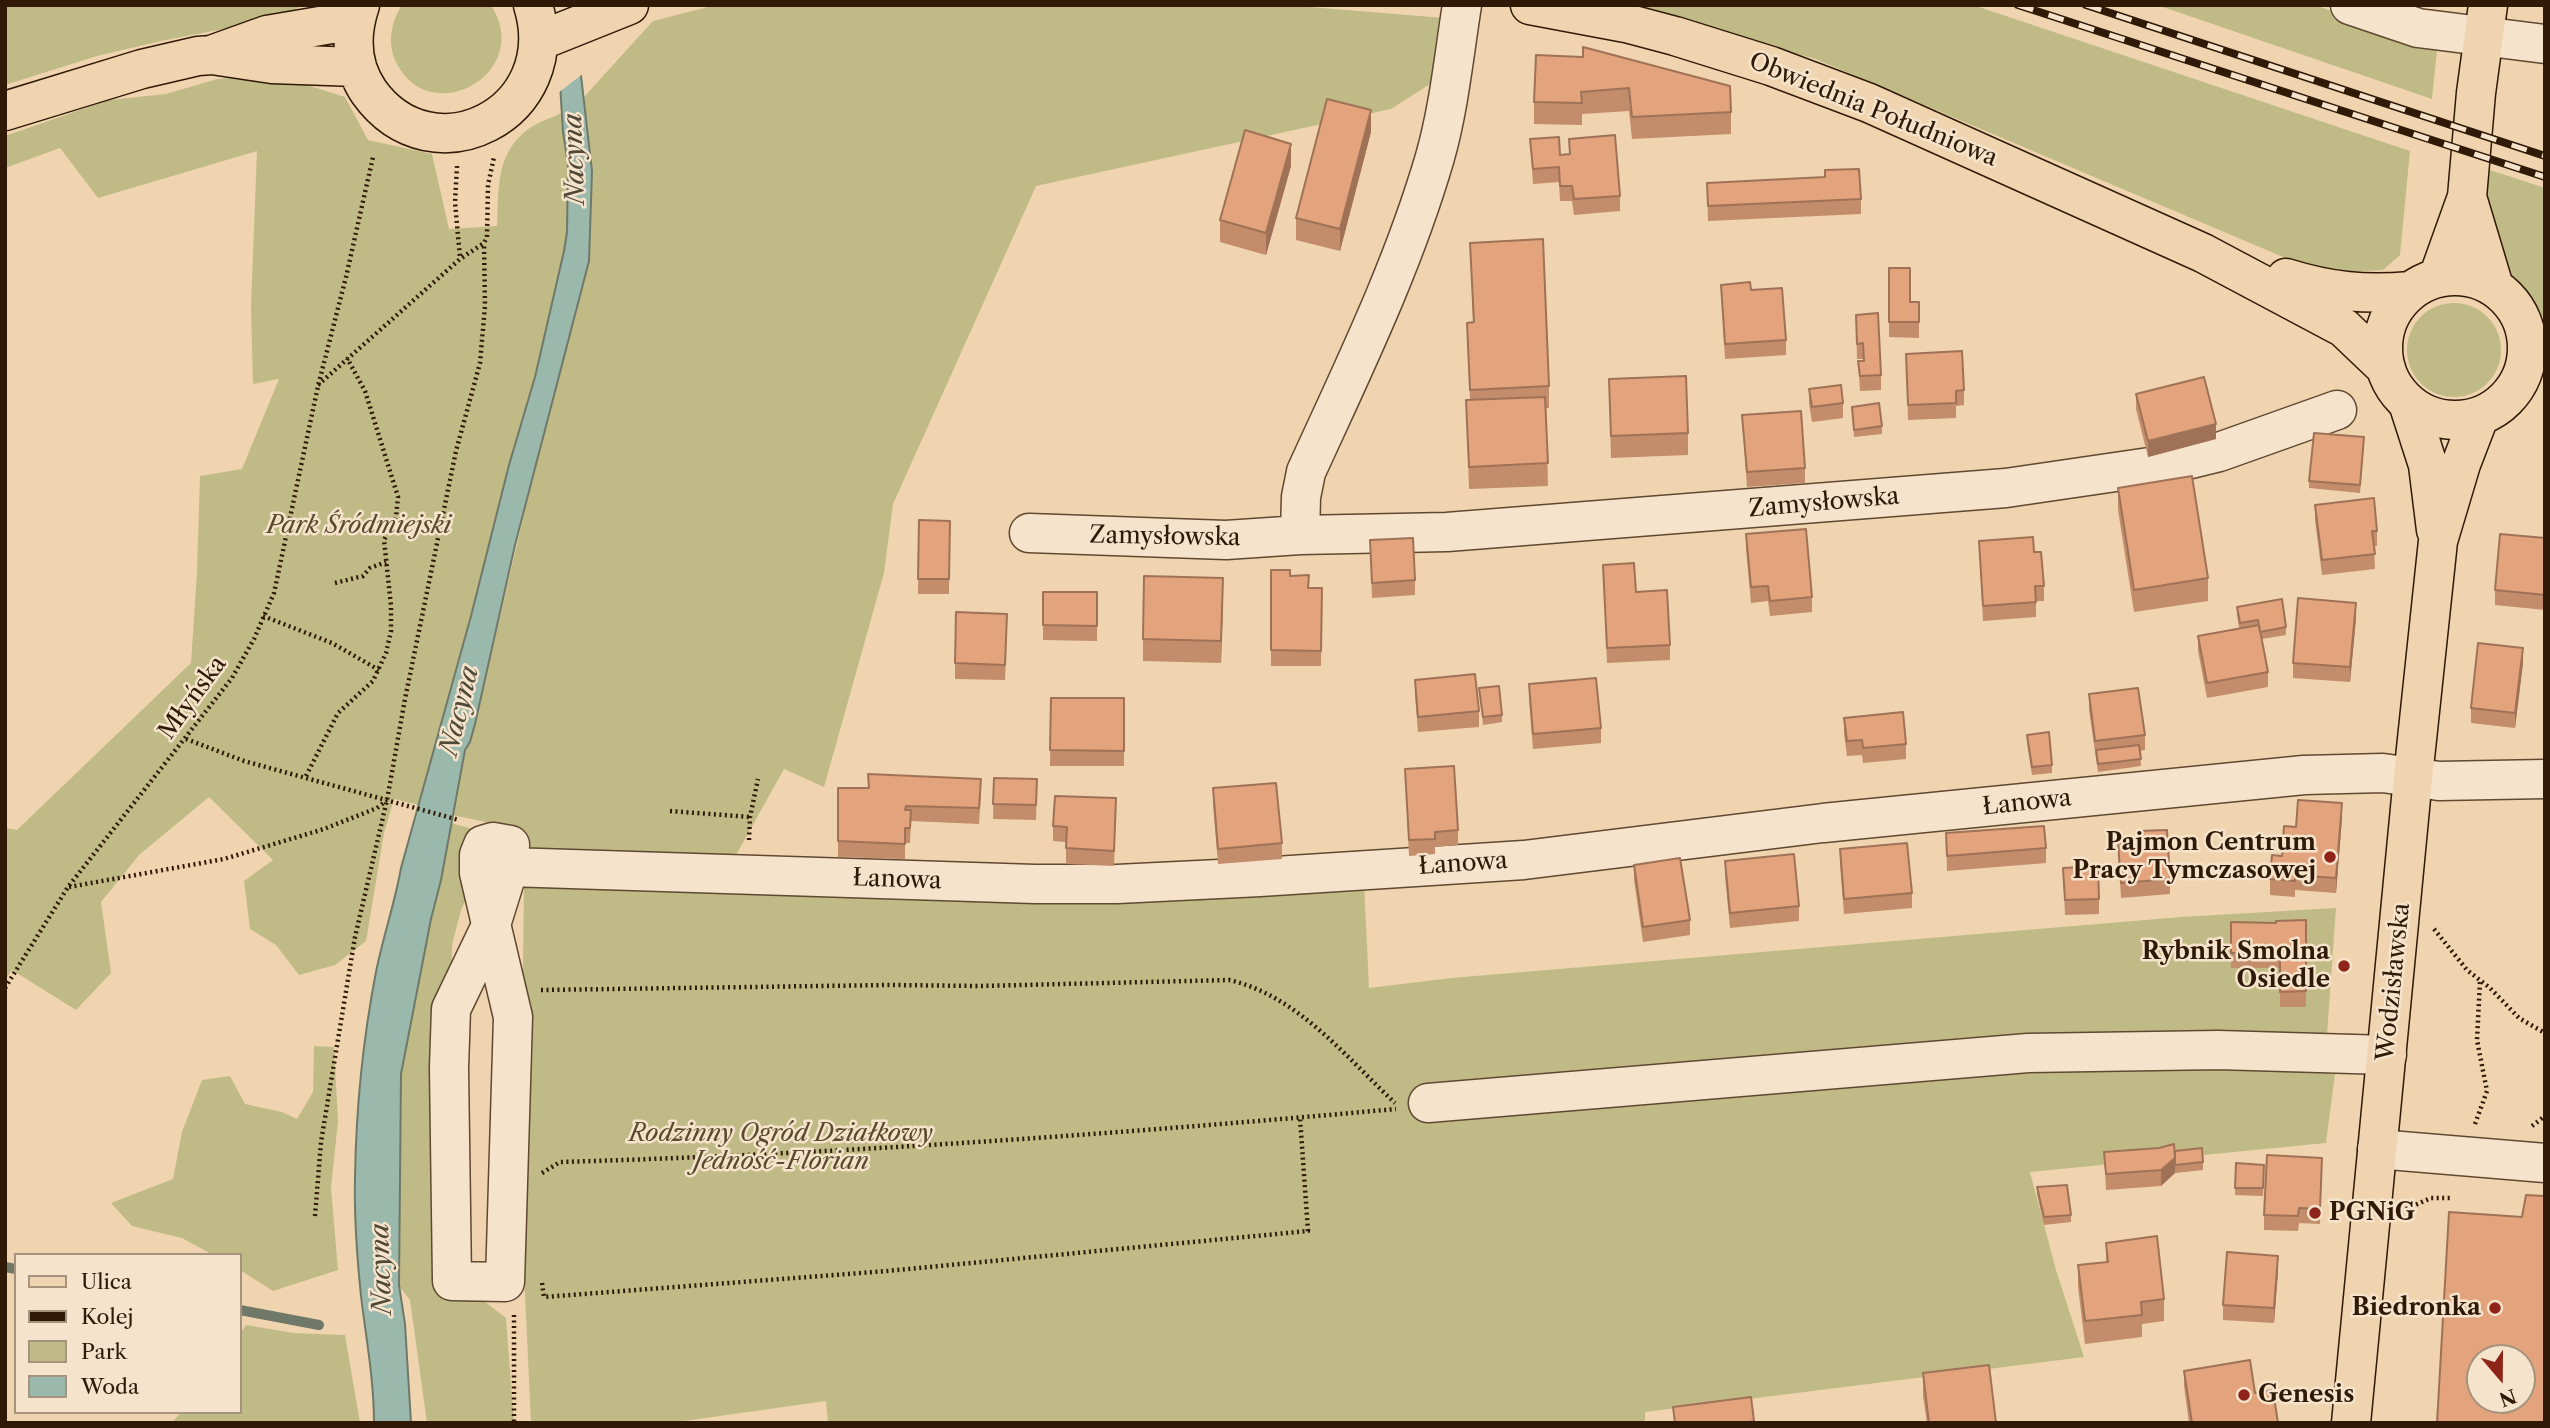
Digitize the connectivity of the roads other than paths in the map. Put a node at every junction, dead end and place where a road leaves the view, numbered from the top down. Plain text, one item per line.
1 (1462, 5) edge
2 (1530, 5) edge
3 (2350, 5) edge
4 (625, 8) edge
5 (357, 13) edge
6 (2486, 21) edge
7 (536, 23) edge
8 (2545, 44) edge
9 (212, 55) junction
10 (357, 67) junction
11 (5, 111) edge
12 (2467, 197) junction
13 (2203, 253) junction
14 (2425, 285) junction
15 (2494, 287) junction
16 (2534, 325) edge
17 (2386, 368) junction
18 (2531, 380) edge
19 (2408, 403) junction
20 (2337, 410) dead end
21 (2479, 417) junction
22 (1029, 533) dead end
23 (1300, 535) junction
24 (2438, 541) junction
25 (2413, 777) junction
26 (2545, 779) edge
27 (490, 928) junction
28 (2387, 1055) junction
29 (1428, 1103) dead end
30 (2377, 1149) junction
31 (2545, 1163) edge
32 (2351, 1423) edge

1 - 23 street
2 - 13 main road, Obwiednia Południowa
3 - 6 street
4 - 7 main road
5 - 9 main road
5 - 10 main road
6 - 8 street
6 - 12 main road
7 - 10 main road
9 - 10 main road
9 - 11 main road
12 - 14 main road
12 - 15 main road
13 - 14 main road, Obwiednia Południowa
13 - 17 main road, Obwiednia Południowa
14 - 15 main road
14 - 17 main road
15 - 16 main road
16 - 18 main road
17 - 19 main road
18 - 21 main road
19 - 21 main road
19 - 24 main road, Wodzisławska
20 - 23 street, Zamysłowska
21 - 24 main road, Wodzisławska
22 - 23 street, Zamysłowska
24 - 25 main road, Wodzisławska
25 - 26 street, Łanowa
25 - 27 street, Łanowa
25 - 28 main road, Wodzisławska
27 - 27 street
28 - 29 street
28 - 30 main road, Wodzisławska
30 - 31 street
30 - 32 main road, Wodzisławska

